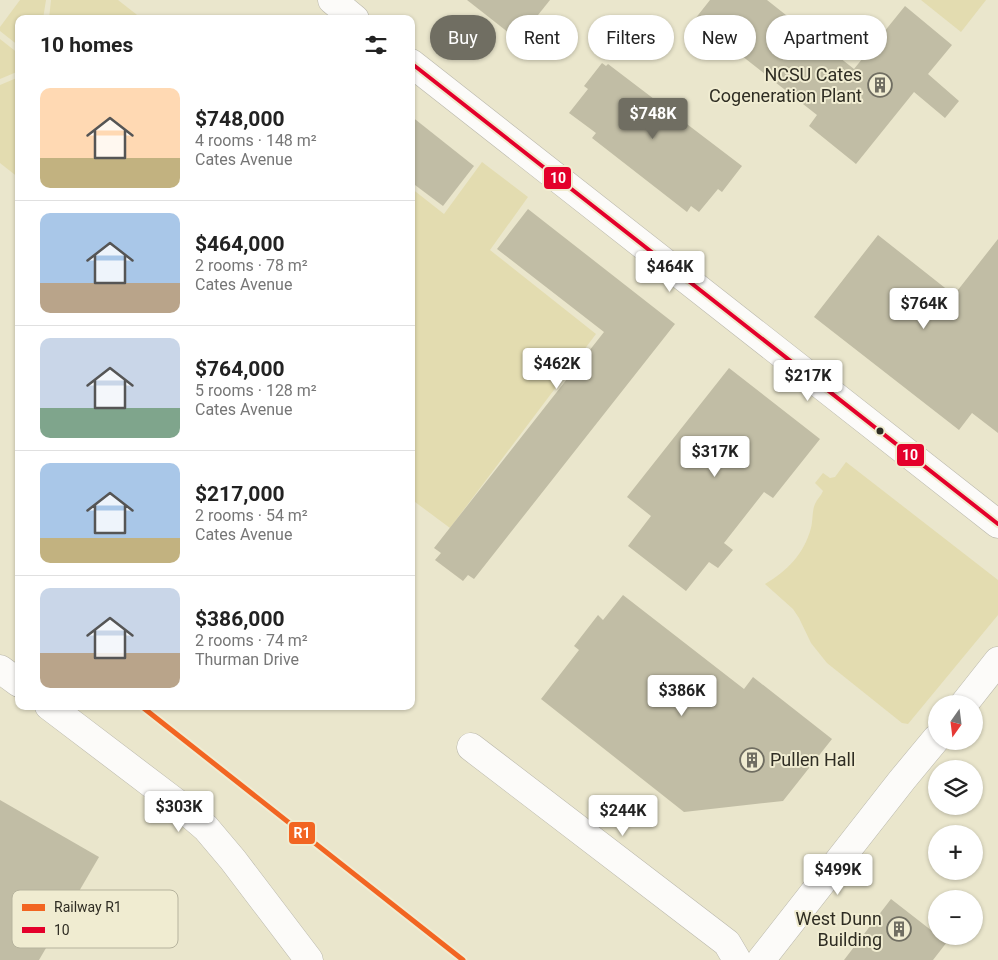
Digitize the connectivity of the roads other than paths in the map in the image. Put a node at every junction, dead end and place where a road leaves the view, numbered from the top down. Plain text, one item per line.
1 (332, 0) edge
2 (350, 15) edge
3 (415, 66) edge
4 (998, 524) edge
5 (998, 661) edge
6 (0, 669) edge
7 (15, 680) edge
8 (971, 695) edge
9 (54, 710) edge
10 (471, 747) dead end
11 (928, 749) edge
12 (309, 960) edge
13 (737, 960) edge
14 (761, 960) edge

1 - 2 street
3 - 4 street
5 - 8 street
6 - 7 street
9 - 12 street
10 - 13 street
11 - 14 street

